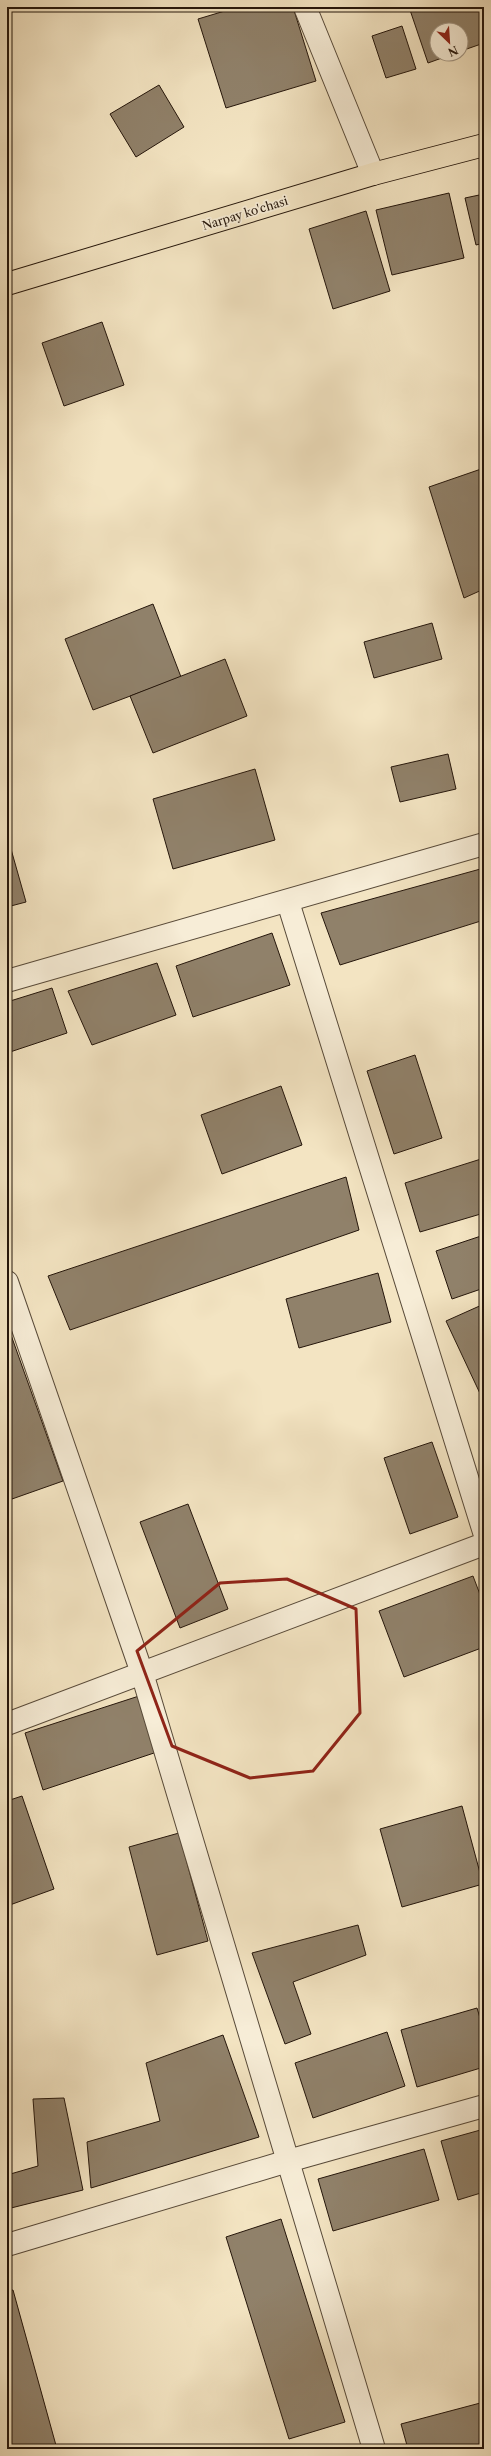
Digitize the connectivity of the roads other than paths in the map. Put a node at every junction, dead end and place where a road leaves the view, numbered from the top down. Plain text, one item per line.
1 (305, 7) edge
2 (484, 144) edge
3 (373, 174) junction
4 (7, 284) edge
5 (484, 844) edge
6 (288, 902) junction
7 (7, 981) edge
8 (7, 1282) edge
9 (484, 1532) edge
10 (484, 1544) edge
11 (142, 1673) junction
12 (7, 1724) edge
13 (484, 2106) edge
14 (288, 2161) junction
15 (7, 2245) edge
16 (374, 2449) edge

1 - 3 street
2 - 3 main road, Narpay ko'chasi
3 - 4 main road, Narpay ko'chasi
5 - 6 street
6 - 7 street
6 - 9 street
8 - 11 street
10 - 11 street
11 - 12 street
11 - 14 street
13 - 14 street
14 - 15 street
14 - 16 street

